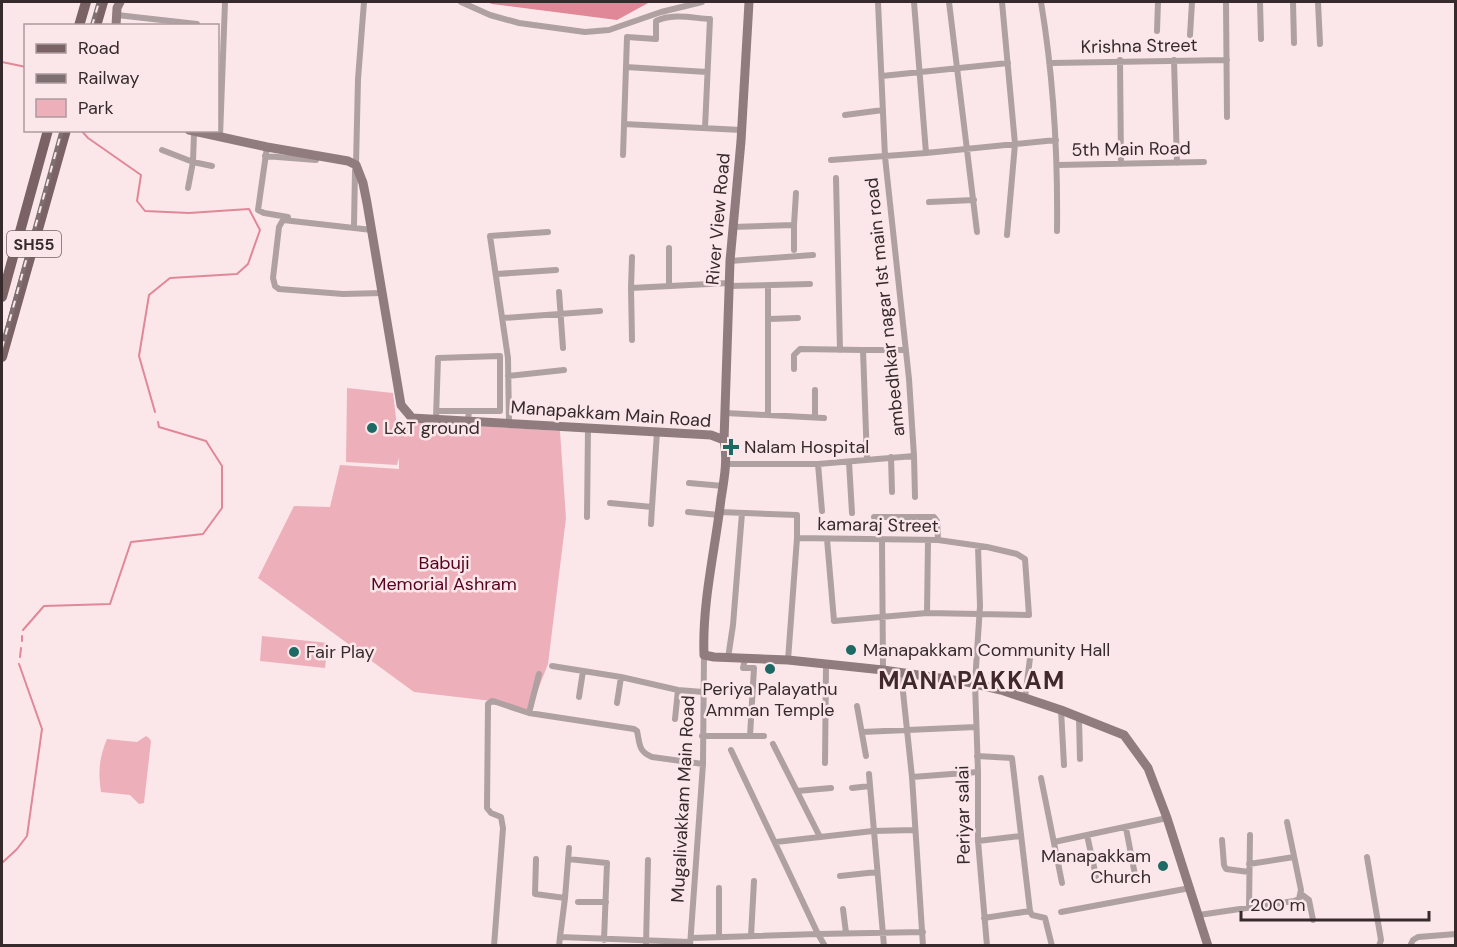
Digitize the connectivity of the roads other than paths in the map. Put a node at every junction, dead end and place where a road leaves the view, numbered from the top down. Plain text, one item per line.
1 (86, 2) edge
2 (103, 2) edge
3 (225, 2) edge
4 (364, 2) edge
5 (461, 2) edge
6 (702, 2) edge
7 (749, 2) edge
8 (878, 2) edge
9 (914, 2) edge
10 (949, 2) edge
11 (1002, 2) edge
12 (1041, 2) edge
13 (1158, 2) edge
14 (1192, 2) edge
15 (1226, 2) edge
16 (1260, 2) edge
17 (1293, 2) edge
18 (1318, 2) edge
19 (117, 10) edge
20 (80, 24) edge
21 (97, 24) edge
22 (197, 24) edge
23 (1157, 31) dead end
24 (1190, 35) dead end
25 (1260, 39) dead end
26 (1294, 44) dead end
27 (1320, 44) dead end
28 (1120, 60) junction
29 (1174, 60) junction
30 (1227, 60) junction
31 (1008, 63) junction
32 (1052, 63) junction
33 (626, 67) junction
34 (958, 68) junction
35 (707, 72) junction
36 (920, 72) junction
37 (882, 76) junction
38 (884, 110) junction
39 (845, 115) dead end
40 (1227, 117) dead end
41 (624, 123) junction
42 (705, 128) junction
43 (741, 130) junction
44 (47, 132) edge
45 (65, 132) edge
46 (192, 132) edge
47 (220, 137) junction
48 (1056, 140) junction
49 (1015, 144) junction
50 (969, 149) junction
51 (162, 150) dead end
52 (266, 152) junction
53 (926, 153) junction
54 (623, 155) dead end
55 (885, 157) junction
56 (831, 160) dead end
57 (193, 162) junction
58 (1204, 162) dead end
59 (1177, 163) junction
60 (1121, 164) junction
61 (356, 165) junction
62 (1058, 165) junction
63 (212, 166) dead end
64 (836, 178) dead end
65 (188, 188) dead end
66 (796, 193) dead end
67 (974, 200) junction
68 (930, 202) dead end
69 (354, 225) junction
70 (794, 225) junction
71 (732, 227) junction
72 (371, 228) junction
73 (1057, 231) dead end
74 (548, 232) dead end
75 (977, 232) dead end
76 (1007, 235) dead end
77 (669, 248) dead end
78 (794, 249) dead end
79 (813, 255) dead end
80 (633, 257) dead end
81 (730, 261) junction
82 (556, 270) dead end
83 (497, 274) junction
84 (810, 284) dead end
85 (729, 285) junction
86 (669, 286) junction
87 (768, 286) junction
88 (631, 288) junction
89 (559, 292) dead end
90 (383, 293) junction
91 (2, 297) edge
92 (600, 311) dead end
93 (560, 315) junction
94 (503, 318) junction
95 (798, 318) dead end
96 (770, 319) junction
97 (633, 340) dead end
98 (563, 348) dead end
99 (840, 350) junction
100 (863, 350) junction
101 (905, 350) junction
102 (2, 357) edge
103 (794, 369) dead end
104 (564, 370) dead end
105 (508, 376) junction
106 (815, 390) dead end
107 (725, 413) junction
108 (436, 415) junction
109 (768, 415) junction
110 (469, 416) junction
111 (815, 417) junction
112 (824, 418) dead end
113 (509, 423) junction
114 (588, 428) junction
115 (657, 432) junction
116 (724, 440) junction
117 (914, 456) junction
118 (891, 457) junction
119 (867, 460) junction
120 (849, 462) junction
121 (725, 464) junction
122 (818, 464) junction
123 (689, 483) dead end
124 (723, 486) junction
125 (892, 492) dead end
126 (915, 497) dead end
127 (610, 503) dead end
128 (652, 507) junction
129 (822, 511) dead end
130 (688, 512) dead end
131 (719, 513) junction
132 (742, 513) junction
133 (852, 513) dead end
134 (587, 517) dead end
135 (874, 517) dead end
136 (651, 524) dead end
137 (797, 538) junction
138 (827, 539) junction
139 (882, 539) junction
140 (928, 540) junction
141 (938, 540) junction
142 (978, 547) junction
143 (927, 613) junction
144 (979, 615) junction
145 (882, 618) junction
146 (704, 655) junction
147 (728, 658) junction
148 (1030, 658) dead end
149 (745, 659) junction
150 (788, 660) junction
151 (552, 666) dead end
152 (826, 666) junction
153 (883, 670) junction
154 (583, 671) junction
155 (901, 673) junction
156 (539, 674) dead end
157 (621, 677) junction
158 (975, 683) junction
159 (678, 690) junction
160 (703, 692) junction
161 (579, 697) dead end
162 (1025, 698) junction
163 (617, 704) dead end
164 (857, 706) dead end
165 (1061, 710) junction
166 (529, 713) junction
167 (1079, 718) junction
168 (675, 719) dead end
169 (976, 727) junction
170 (907, 730) junction
171 (862, 732) junction
172 (702, 736) junction
173 (750, 736) junction
174 (764, 736) dead end
175 (773, 744) dead end
176 (731, 750) dead end
177 (866, 756) dead end
178 (977, 756) junction
179 (1080, 759) dead end
180 (825, 763) dead end
181 (703, 764) junction
182 (1064, 765) dead end
183 (978, 772) junction
184 (869, 774) dead end
185 (912, 777) junction
186 (1041, 778) dead end
187 (870, 786) junction
188 (831, 788) dead end
189 (852, 788) dead end
190 (797, 791) junction
191 (1167, 818) junction
192 (1287, 822) dead end
193 (1126, 828) junction
194 (915, 830) junction
195 (873, 831) junction
196 (1087, 835) junction
197 (1250, 835) dead end
198 (1021, 836) junction
199 (820, 837) junction
200 (1222, 840) dead end
201 (978, 841) junction
202 (776, 842) junction
203 (1054, 842) junction
204 (569, 848) dead end
205 (1294, 857) junction
206 (1367, 857) dead end
207 (536, 859) dead end
208 (568, 859) junction
209 (648, 860) dead end
210 (1249, 864) junction
211 (877, 872) junction
212 (1249, 872) junction
213 (1135, 875) dead end
214 (840, 876) dead end
215 (1095, 876) dead end
216 (754, 881) dead end
217 (1062, 883) dead end
218 (719, 888) dead end
219 (1190, 888) junction
220 (1301, 894) junction
221 (565, 898) junction
222 (578, 902) dead end
223 (606, 902) junction
224 (1249, 908) junction
225 (843, 909) dead end
226 (1030, 911) junction
227 (1061, 912) dead end
228 (1199, 915) junction
229 (984, 918) junction
230 (1313, 920) dead end
231 (923, 932) junction
232 (846, 933) junction
233 (882, 933) junction
234 (818, 934) junction
235 (1455, 934) edge
236 (751, 936) junction
237 (560, 937) junction
238 (718, 937) junction
239 (604, 940) junction
240 (690, 942) edge
241 (646, 944) edge
242 (494, 945) edge
243 (559, 945) edge
244 (825, 945) edge
245 (884, 945) edge
246 (923, 945) edge
247 (987, 945) edge
248 (1052, 945) edge
249 (1208, 945) edge
250 (1379, 945) edge
251 (1410, 945) edge

1 - 20 main road
2 - 21 main road
3 - 47 street
4 - 61 street
5 - 6 street
7 - 43 main road, River View Road
8 - 37 street, ambedhkar nagar 1st main road
9 - 36 street
10 - 34 street
11 - 31 street
12 - 32 street
13 - 23 street
14 - 24 street
15 - 30 street
16 - 25 street
17 - 26 street
18 - 27 street
19 - 22 street
28 - 29 street, Krishna Street
28 - 32 street, Krishna Street
28 - 60 street
29 - 30 street, Krishna Street
29 - 59 street
30 - 40 street
31 - 34 street
31 - 49 street
32 - 48 street
33 - 35 street
33 - 35 street
33 - 41 street
34 - 36 street
34 - 50 street
35 - 42 street
36 - 37 street
36 - 53 street
37 - 38 street, ambedhkar nagar 1st main road
38 - 39 street
38 - 55 street, ambedhkar nagar 1st main road
41 - 42 street
41 - 54 street
42 - 43 street
43 - 71 main road, River View Road
44 - 91 main road, SH55
45 - 102 main road, SH55
46 - 47 main road
46 - 57 street
47 - 52 main road
48 - 49 street
48 - 62 street
49 - 50 street
49 - 76 street
50 - 53 street
50 - 67 street
51 - 57 street
52 - 61 main road
52 - 69 street
52 - 69 street
53 - 55 street
55 - 56 street
55 - 101 street, ambedhkar nagar 1st main road
57 - 63 street
57 - 65 street
58 - 59 street, 5th Main Road
59 - 60 street, 5th Main Road
60 - 62 street, 5th Main Road
61 - 72 main road, Manapakkam Main Road
62 - 73 street
64 - 99 street
66 - 70 street
67 - 68 street
67 - 75 street
69 - 72 street
70 - 71 street
70 - 78 street
71 - 81 main road, River View Road
72 - 90 main road, Manapakkam Main Road
72 - 90 street
74 - 83 street
77 - 86 street
79 - 81 street
80 - 88 street
81 - 85 main road, River View Road
82 - 83 street
83 - 94 street
84 - 87 street
85 - 86 street
85 - 87 street
85 - 107 main road, River View Road
86 - 88 street
87 - 96 street
88 - 97 street
89 - 93 street
90 - 108 main road, Manapakkam Main Road
92 - 93 street
93 - 94 street
93 - 98 street
94 - 105 street
95 - 96 street
96 - 109 street
99 - 100 street
99 - 103 street
100 - 101 street
100 - 119 street
101 - 117 street, ambedhkar nagar 1st main road
104 - 105 street
105 - 113 street
106 - 111 street
107 - 109 street
107 - 116 main road, River View Road
108 - 110 main road, Manapakkam Main Road
108 - 110 street
109 - 111 street
110 - 113 main road, Manapakkam Main Road
111 - 112 street
113 - 114 main road, Manapakkam Main Road
114 - 115 main road, Manapakkam Main Road
114 - 134 street
115 - 116 main road, Manapakkam Main Road
115 - 128 street
116 - 121 main road, Manapakkam Main Road
117 - 118 street, ambedhkar nagar 1st main road
117 - 126 street
118 - 119 street, ambedhkar nagar 1st main road
118 - 125 street
119 - 120 street, ambedhkar nagar 1st main road
120 - 122 street, ambedhkar nagar 1st main road
120 - 133 street
121 - 122 street, ambedhkar nagar 1st main road
121 - 124 main road, Manapakkam Main Road
122 - 129 street
123 - 124 street
124 - 131 main road, Manapakkam Main Road
127 - 128 street
128 - 136 street
130 - 131 street, kamaraj Street
131 - 132 street, kamaraj Street
131 - 146 main road, Manapakkam Main Road
132 - 137 street, kamaraj Street
132 - 147 street
135 - 141 street
137 - 138 street, kamaraj Street
137 - 150 street
138 - 139 street, kamaraj Street
138 - 145 street
139 - 140 street, kamaraj Street
139 - 145 street
140 - 141 street, kamaraj Street
140 - 143 street
141 - 142 street, kamaraj Street
142 - 144 street, Periyar salai
142 - 144 street, kamaraj Street
143 - 144 street
143 - 145 street
144 - 158 street, Periyar salai
145 - 153 street
146 - 147 main road
146 - 160 street, Mugalivakkam Main Road
147 - 149 main road
148 - 162 street
149 - 150 main road
149 - 173 street
150 - 152 main road
151 - 154 street
152 - 153 main road
152 - 180 street
153 - 155 main road
154 - 157 street
154 - 161 street
155 - 158 main road
155 - 170 street
156 - 166 street
157 - 159 street
157 - 163 street
158 - 162 main road
158 - 169 street, Periyar salai
159 - 160 street
159 - 168 street
160 - 172 street, Mugalivakkam Main Road
162 - 165 main road
164 - 171 street
165 - 167 main road
165 - 182 street
166 - 181 street
166 - 242 street
167 - 179 street
167 - 191 main road
169 - 170 street
169 - 178 street, Periyar salai
170 - 171 street
170 - 185 street
171 - 177 street
172 - 173 street
172 - 181 street, Mugalivakkam Main Road
173 - 174 street
175 - 190 street
176 - 202 street
178 - 183 street, Periyar salai
178 - 198 street
181 - 240 street, Mugalivakkam Main Road
183 - 185 street
183 - 201 street, Periyar salai
184 - 187 street
185 - 194 street
186 - 203 street
187 - 189 street
187 - 195 street
188 - 190 street
190 - 199 street
191 - 193 street
191 - 219 main road
192 - 205 street
193 - 196 street
193 - 213 street
194 - 195 street
194 - 231 street
195 - 199 street
195 - 211 street
196 - 203 street
196 - 215 street
197 - 210 street
198 - 201 street
198 - 226 street
199 - 202 street
200 - 212 street
201 - 229 street, Periyar salai
202 - 234 street
203 - 217 street
204 - 208 street
205 - 210 street
205 - 220 street
206 - 250 street
207 - 221 street
208 - 221 street
208 - 223 street
209 - 241 street
210 - 212 street
211 - 214 street
211 - 233 street
212 - 224 street
216 - 236 street
218 - 238 street
219 - 227 street
219 - 228 main road
220 - 224 street
220 - 230 street
221 - 237 street
222 - 223 street
223 - 239 street
224 - 228 street
225 - 232 street
226 - 229 street
226 - 248 street
228 - 249 main road
229 - 247 street, Periyar salai
231 - 233 street
231 - 246 street
232 - 233 street
232 - 234 street
233 - 245 street
234 - 236 street
234 - 244 street
235 - 251 street
236 - 238 street
237 - 239 street
237 - 243 street
238 - 240 street
239 - 241 street
240 - 241 street

